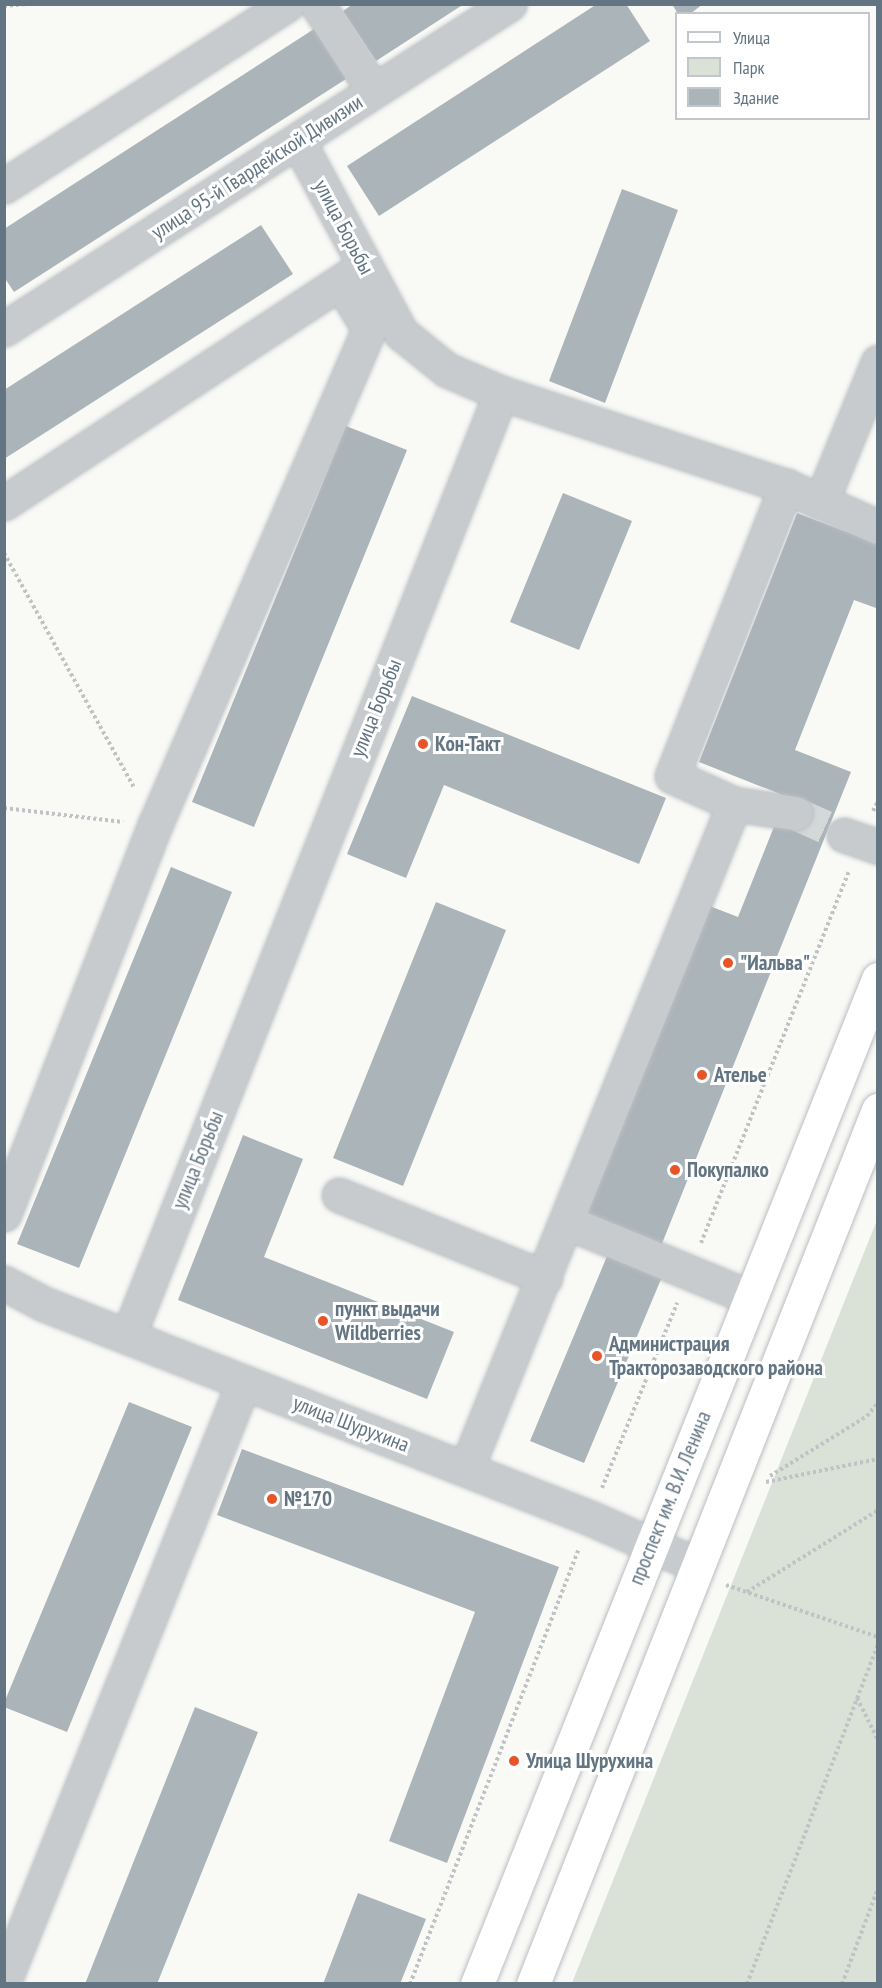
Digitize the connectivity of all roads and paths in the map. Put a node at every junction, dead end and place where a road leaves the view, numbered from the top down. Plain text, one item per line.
1 (27, 4) edge
2 (288, 4) edge
3 (317, 4) edge
4 (509, 4) edge
5 (4, 6) edge
6 (365, 78) dead end
7 (298, 141) junction
8 (4, 186) edge
9 (353, 275) junction
10 (4, 329) edge
11 (878, 362) edge
12 (501, 393) junction
13 (786, 486) junction
14 (821, 502) junction
15 (4, 503) edge
16 (878, 527) edge
17 (4, 553) edge
18 (878, 801) edge
19 (734, 804) junction
20 (4, 808) edge
21 (795, 813) tunnel mouth
22 (155, 825) junction
23 (861, 841) edge
24 (878, 979) edge
25 (878, 1110) edge
26 (10, 1169) edge
27 (339, 1195) dead end
28 (4, 1214) edge
29 (567, 1222) junction
30 (690, 1273) junction
31 (545, 1278) junction
32 (4, 1283) edge
33 (749, 1297) junction
34 (129, 1334) junction
35 (244, 1382) junction
36 (878, 1403) edge
37 (878, 1459) edge
38 (466, 1469) junction
39 (878, 1510) edge
40 (590, 1518) junction
41 (652, 1543) junction
42 (708, 1574) junction
43 (746, 1592) junction
44 (878, 1637) edge
45 (878, 1645) edge
46 (857, 1697) junction
47 (878, 1740) edge
48 (878, 1888) edge
49 (4, 1981) edge
50 (410, 1983) edge
51 (477, 1983) edge
52 (533, 1983) edge
53 (747, 1983) edge
54 (842, 1983) edge

1 - 5 path
2 - 8 street
3 - 6 street
4 - 7 street, улица 95-й Гвардейской Дивизии
7 - 9 street, улица Борьбы
7 - 10 street, улица 95-й Гвардейской Дивизии
9 - 12 street, улица Борьбы
9 - 15 street
9 - 22 street
11 - 14 street
12 - 13 street
12 - 34 street, улица Борьбы
13 - 14 street
13 - 19 street
14 - 16 street
17 - 22 path
18 - 23 path
19 - 21 street
19 - 29 street
20 - 22 path
22 - 26 street
23 - 30 path
24 - 33 main road, проспект им. В.И. Ленина
25 - 42 main road
26 - 28 street
27 - 31 street
29 - 30 street
29 - 31 street
30 - 33 street
30 - 40 path
31 - 38 street
32 - 34 street, улица Шурухина
33 - 41 main road, проспект им. В.И. Ленина
34 - 35 street, улица Шурухина
35 - 38 street, улица Шурухина
35 - 49 street
36 - 37 path
38 - 40 street, улица Шурухина
39 - 43 path
40 - 41 street, улица Шурухина
40 - 50 path
41 - 42 street, улица Шурухина
41 - 51 main road, проспект им. В.И. Ленина
42 - 43 path
42 - 52 main road
43 - 44 path
45 - 46 path
46 - 47 path
46 - 53 path
48 - 54 path

